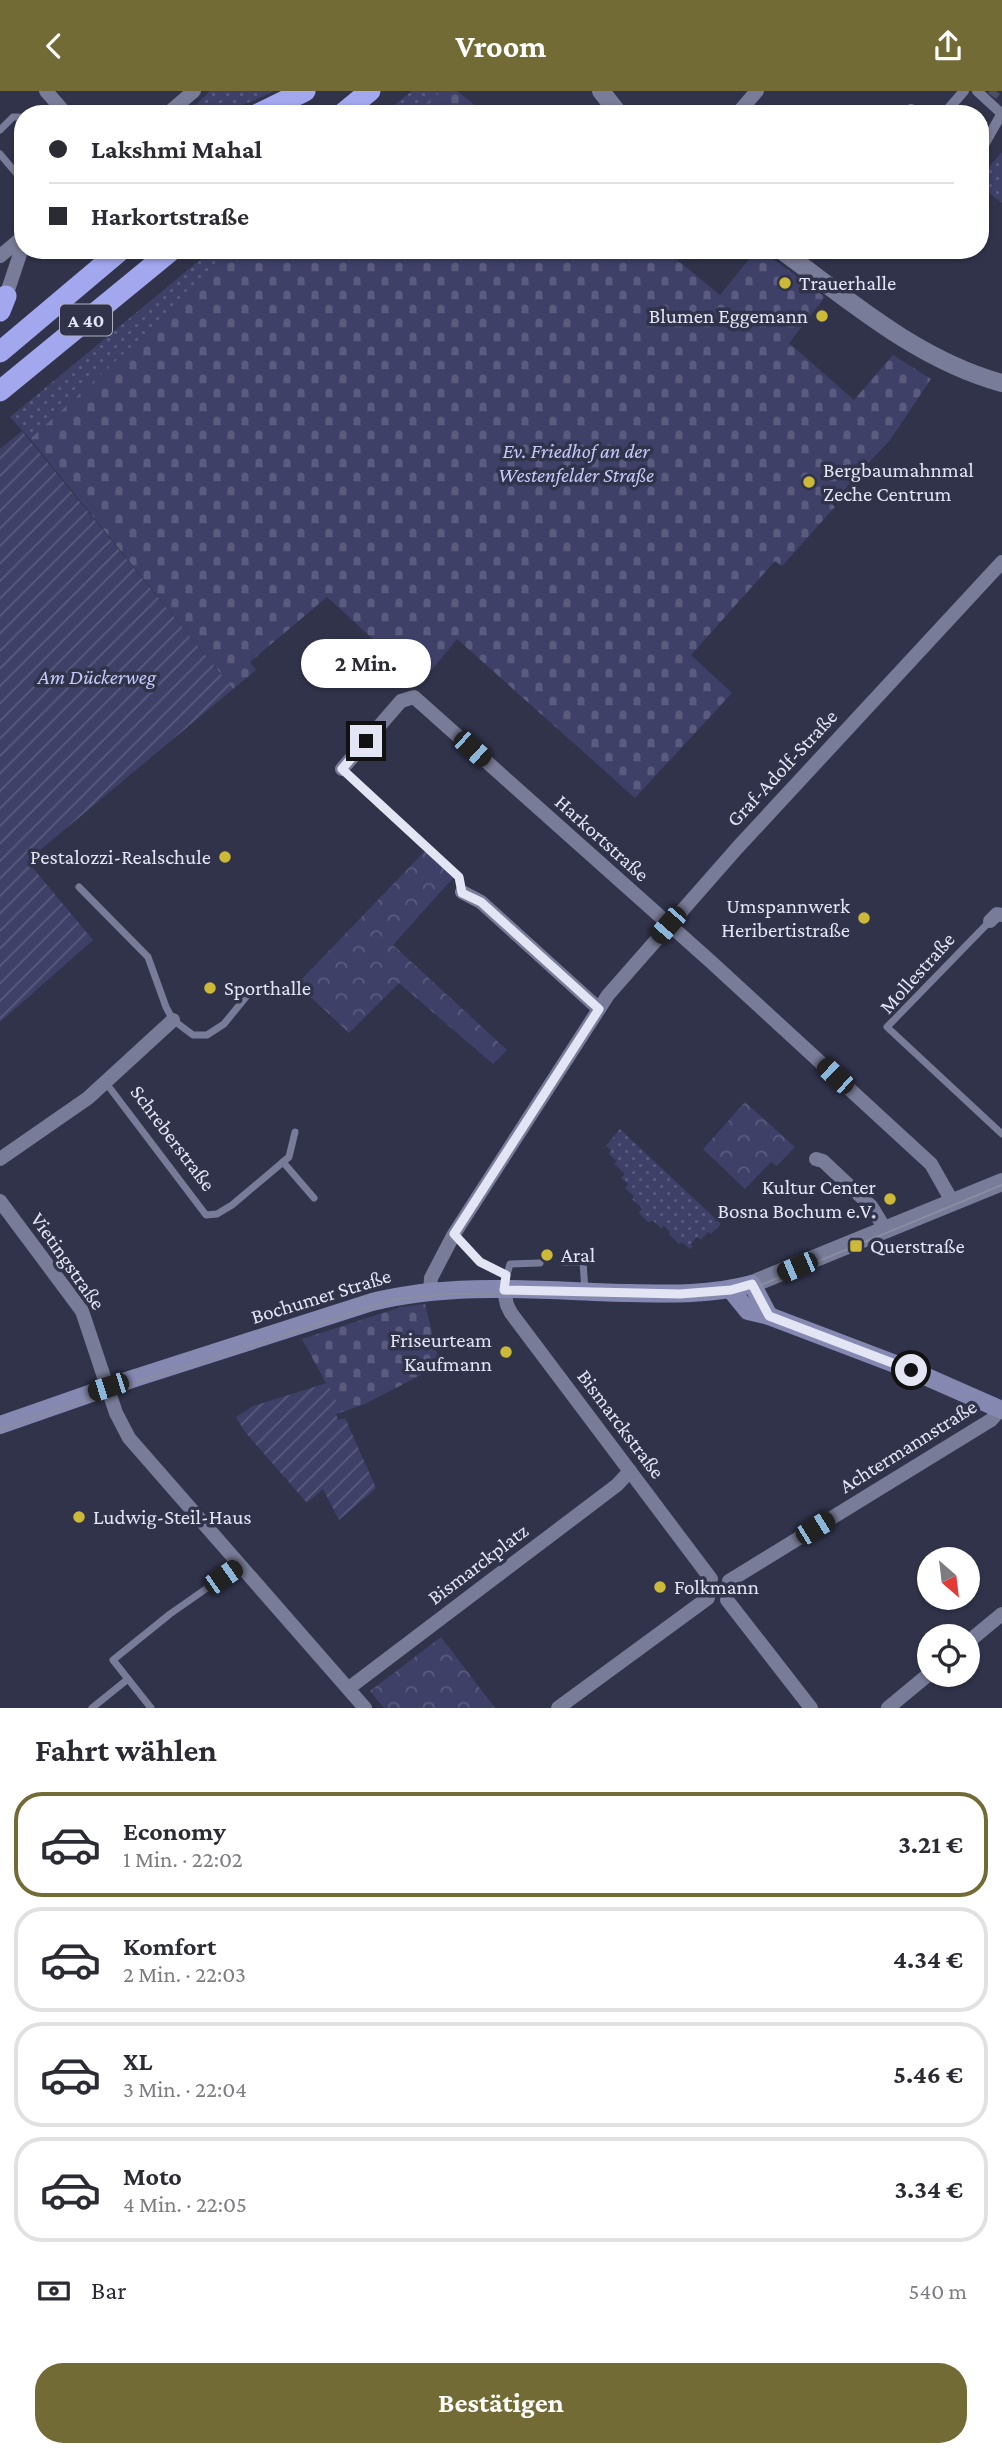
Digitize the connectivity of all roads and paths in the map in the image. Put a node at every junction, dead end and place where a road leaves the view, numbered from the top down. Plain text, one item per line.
1 (46, 91) edge
2 (194, 91) edge
3 (304, 91) edge
4 (315, 91) edge
5 (370, 91) edge
6 (601, 91) edge
7 (757, 91) edge
8 (964, 91) edge
9 (977, 91) edge
10 (58, 105) edge
11 (178, 105) edge
12 (276, 105) edge
13 (298, 105) edge
14 (353, 105) edge
15 (612, 105) edge
16 (745, 105) edge
17 (952, 105) edge
18 (1002, 113) edge
19 (14, 117) edge
20 (0, 130) edge
21 (989, 140) edge
22 (0, 153) edge
23 (14, 170) edge
24 (14, 244) edge
25 (0, 256) edge
26 (19, 259) edge
27 (110, 259) edge
28 (161, 259) edge
29 (794, 259) edge
30 (0, 272) edge
31 (5, 299) edge
32 (0, 352) edge
33 (1002, 383) edge
34 (0, 391) edge
35 (1002, 562) edge
36 (342, 769) joint
37 (79, 887) dead end
38 (462, 893) joint
39 (996, 918) edge
40 (668, 925) junction
41 (250, 992) dead end
42 (599, 1009) junction
43 (173, 1020) junction
44 (106, 1083) junction
45 (295, 1132) dead end
46 (1002, 1134) edge
47 (0, 1159) edge
48 (817, 1159) dead end
49 (283, 1162) junction
50 (1002, 1182) edge
51 (314, 1198) dead end
52 (0, 1201) edge
53 (952, 1201) junction
54 (885, 1229) junction
55 (454, 1234) junction
56 (563, 1262) dead end
57 (540, 1263) dead end
58 (505, 1282) junction
59 (752, 1284) junction
60 (731, 1290) junction
61 (430, 1291) junction
62 (585, 1292) junction
63 (769, 1316) junction
64 (108, 1387) junction
65 (1001, 1410) edge
66 (0, 1425) edge
67 (630, 1471) junction
68 (240, 1565) junction
69 (711, 1579) junction
70 (729, 1581) junction
71 (708, 1598) junction
72 (727, 1600) junction
73 (1002, 1614) edge
74 (980, 1632) edge
75 (128, 1679) junction
76 (917, 1684) edge
77 (349, 1688) junction
78 (92, 1708) edge
79 (151, 1708) edge
80 (365, 1708) edge
81 (558, 1708) edge
82 (811, 1708) edge
83 (888, 1708) edge

1 - 10 street
2 - 11 street
3 - 12 highway
4 - 13 highway
5 - 14 highway
6 - 15 street
7 - 16 street
8 - 17 street
9 - 18 street
18 - 21 street
19 - 20 lane
22 - 23 lane
24 - 25 street
26 - 31 street
27 - 32 highway, A 40
28 - 34 highway, A 40
29 - 33 street
30 - 31 street
35 - 40 street, Graf-Adolf-Straße
36 - 38 lane
36 - 40 street, Harkortstraße
37 - 43 lane
38 - 42 street
39 - 46 lane, Mollestraße
40 - 42 street, Graf-Adolf-Straße
40 - 53 street, Harkortstraße
41 - 43 lane
42 - 55 street, Graf-Adolf-Straße
43 - 44 street, Schreberstraße
44 - 47 street, Schreberstraße
44 - 49 lane, Schreberstraße
45 - 49 lane, Schreberstraße
48 - 54 street
49 - 51 lane
50 - 53 street
52 - 64 street, Vietingstraße
53 - 54 street
54 - 59 street
55 - 58 lane
55 - 61 street, Graf-Adolf-Straße
56 - 62 lane
57 - 58 lane
58 - 61 main road, Bochumer Straße
58 - 62 main road, Bochumer Straße
58 - 67 street, Bismarckstraße
59 - 60 main road, Bochumer Straße
59 - 63 main road
60 - 62 main road, Bochumer Straße
60 - 63 main road
61 - 64 main road, Bochumer Straße
63 - 65 main road
64 - 66 main road, Bochumer Straße
64 - 68 street, Vietingstraße
65 - 70 street, Achtermannstraße
67 - 69 street, Bismarckstraße
67 - 77 street, Bismarckplatz
68 - 75 lane
68 - 77 street, Vietingstraße
69 - 70 street
69 - 71 street
70 - 72 street
71 - 72 street
71 - 81 street
72 - 82 street
73 - 74 street
75 - 78 lane
75 - 79 lane
76 - 83 street
77 - 80 street, Vietingstraße

